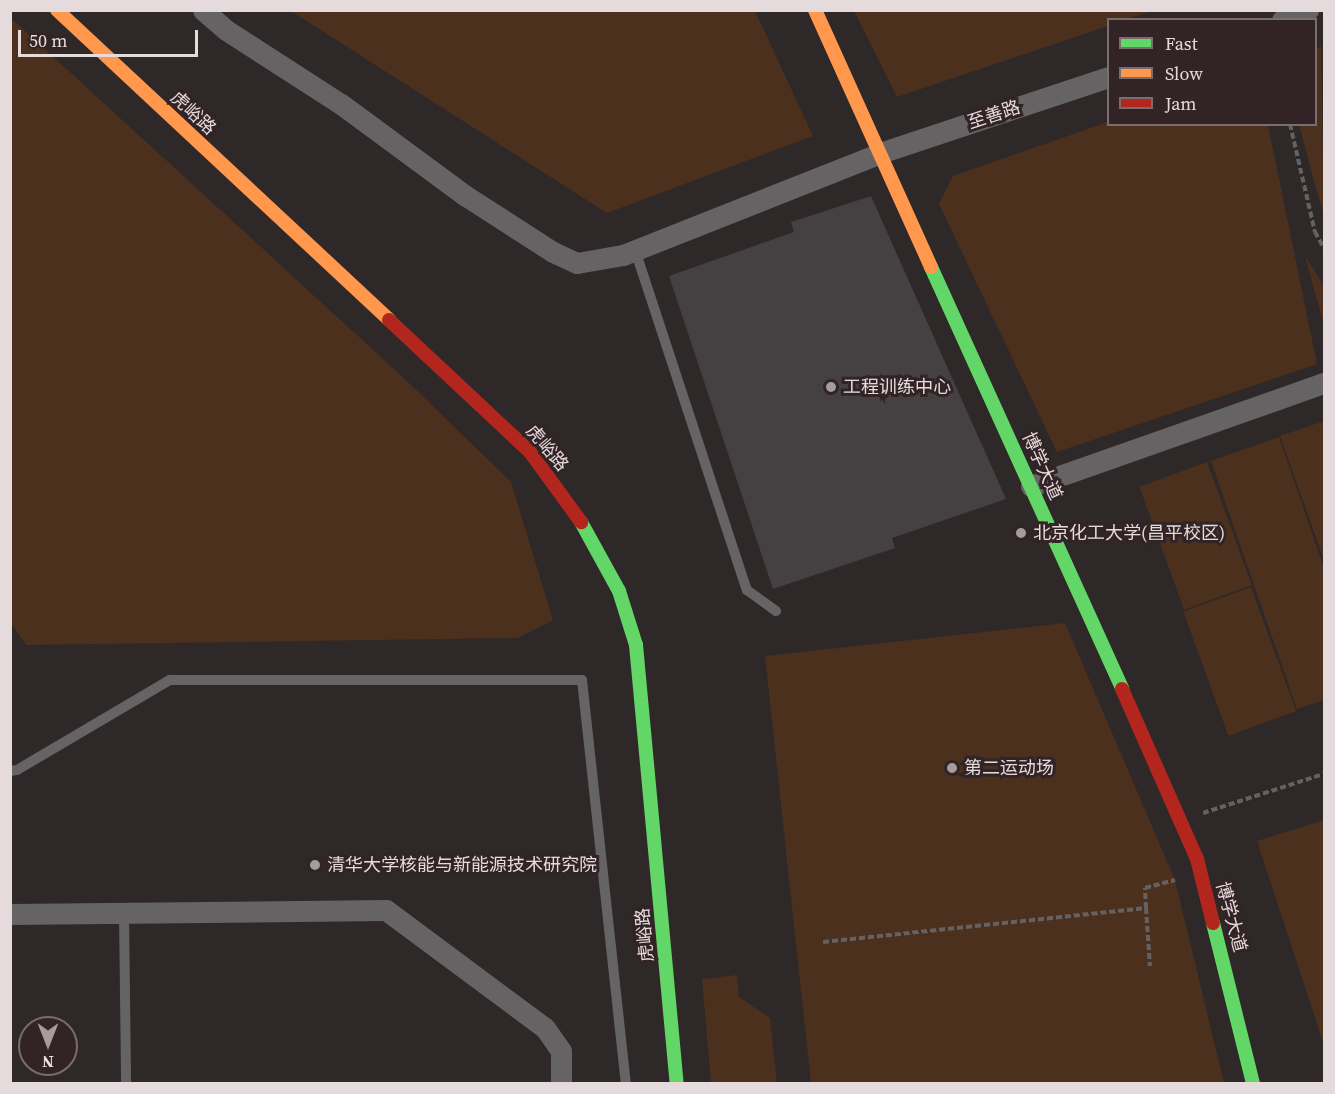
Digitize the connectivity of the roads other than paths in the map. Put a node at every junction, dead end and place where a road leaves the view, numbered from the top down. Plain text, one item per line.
1 (57, 10) edge
2 (203, 10) edge
3 (815, 10) edge
4 (1308, 10) edge
5 (1287, 18) edge
6 (1107, 77) edge
7 (880, 153) junction
8 (635, 250) junction
9 (1324, 383) edge
10 (1031, 486) junction
11 (776, 611) dead end
12 (10, 771) edge
13 (124, 913) junction
14 (10, 914) edge
15 (126, 1083) edge
16 (561, 1083) edge
17 (626, 1083) edge
18 (677, 1083) edge
19 (1253, 1083) edge

1 - 18 street, 虎峪路
2 - 8 street, 至善路
3 - 7 street, 博学大道
4 - 5 street
6 - 7 street, 至善路
7 - 8 street, 至善路
7 - 10 street, 博学大道
8 - 11 lane
9 - 10 street
10 - 19 street, 博学大道
12 - 17 lane
13 - 14 street
13 - 15 lane
13 - 16 street

